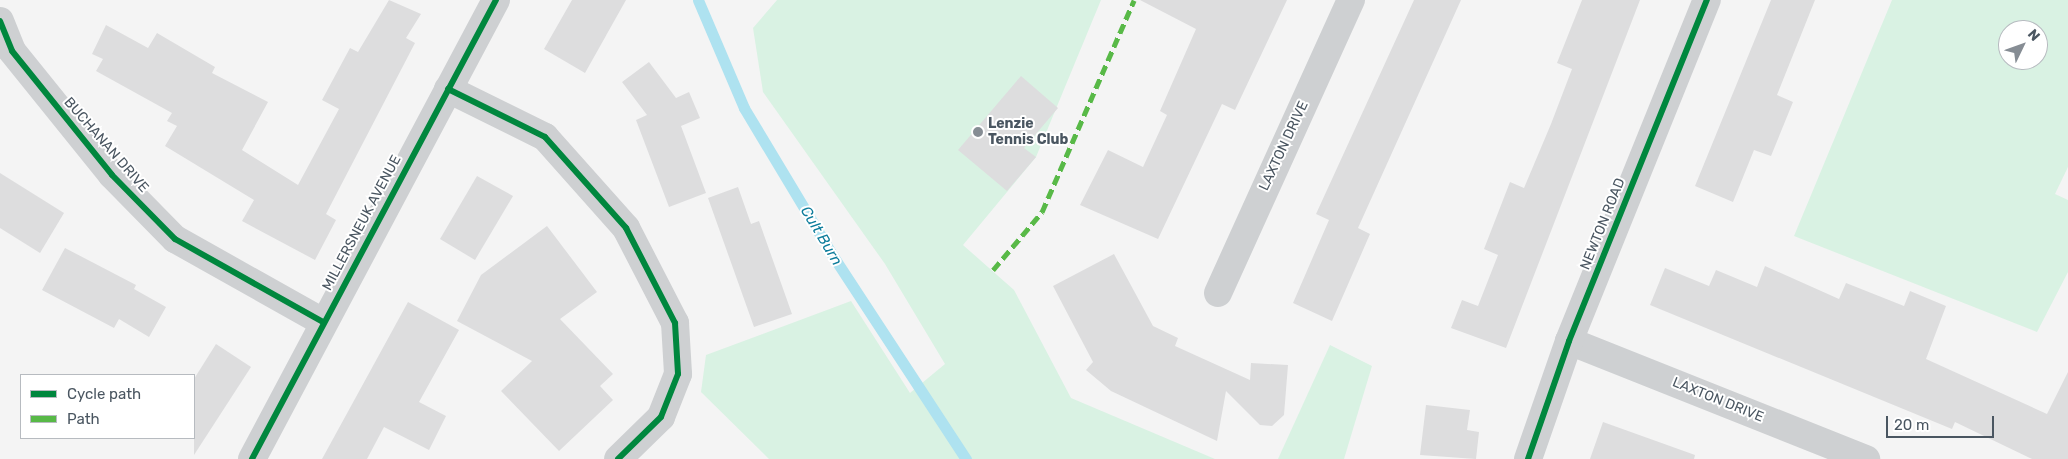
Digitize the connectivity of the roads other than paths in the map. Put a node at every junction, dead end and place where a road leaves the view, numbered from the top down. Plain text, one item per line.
1 (496, 0) edge
2 (1351, 0) edge
3 (1707, 0) edge
4 (0, 21) edge
5 (448, 89) junction
6 (1218, 293) dead end
7 (323, 322) junction
8 (1569, 341) junction
9 (252, 459) edge
10 (618, 459) edge
11 (1528, 459) edge
12 (1866, 459) edge

1 - 5 street, MILLERSNEUK AVENUE
2 - 6 street, LAXTON DRIVE
3 - 8 street, NEWTON ROAD
4 - 7 street, BUCHANAN DRIVE
5 - 7 street, MILLERSNEUK AVENUE
5 - 10 street
7 - 9 street, MILLERSNEUK AVENUE
8 - 11 street, NEWTON ROAD
8 - 12 street, LAXTON DRIVE

